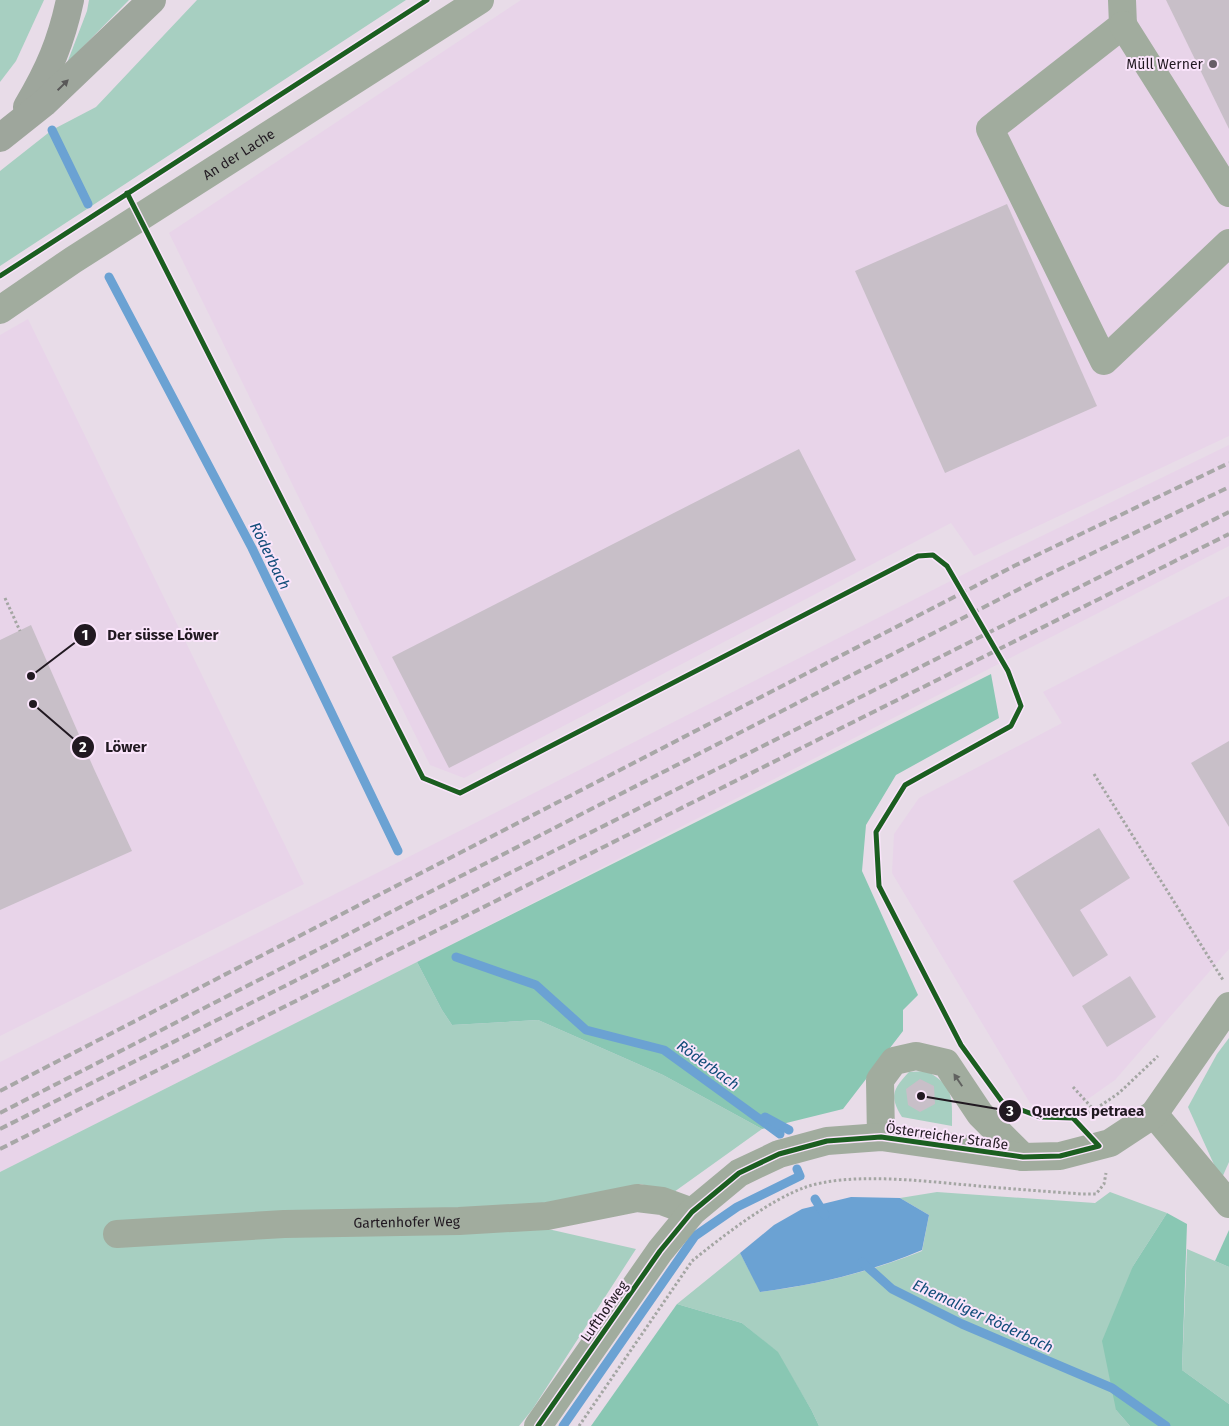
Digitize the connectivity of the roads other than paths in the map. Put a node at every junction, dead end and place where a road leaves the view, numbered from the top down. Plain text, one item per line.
1 (70, 0) edge
2 (152, 0) edge
3 (480, 0) edge
4 (1123, 12) edge
5 (7, 133) edge
6 (1229, 193) edge
7 (1229, 244) edge
8 (0, 310) edge
9 (1227, 995) edge
10 (1154, 1114) junction
11 (881, 1137) junction
12 (1023, 1158) junction
13 (1228, 1202) edge
14 (692, 1212) junction
15 (116, 1234) dead end
16 (538, 1426) edge

1 - 5 highway
5 -> 2 highway
3 - 8 street, An der Lache
4 - 6 street
4 - 7 street
9 - 10 street, Österreicher Straße
10 - 12 street, Österreicher Straße
10 - 13 street
11 - 12 street, Österreicher Straße
12 -> 11 street, Österreicher Straße
11 - 14 street, Österreicher Straße
14 - 15 street, Gartenhofer Weg
14 - 16 street, Lufthofweg

